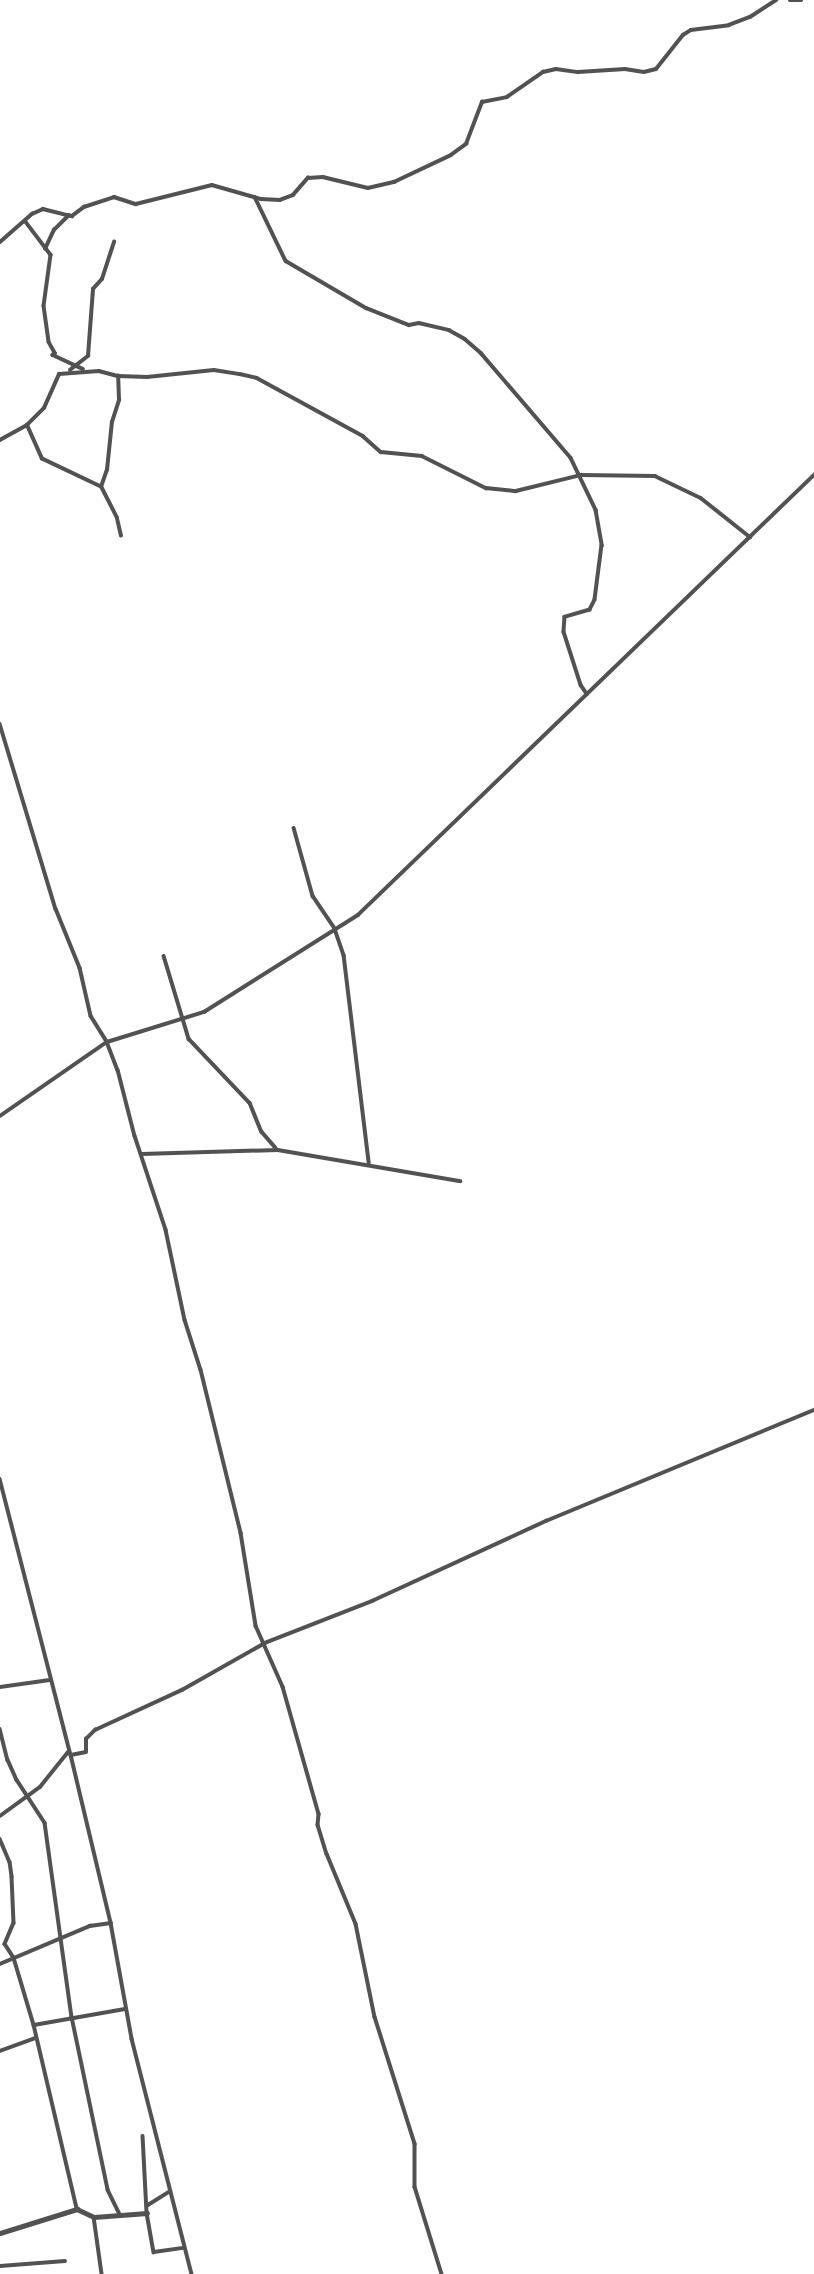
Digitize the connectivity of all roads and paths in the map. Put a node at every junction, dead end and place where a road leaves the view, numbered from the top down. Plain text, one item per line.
1 (776, 0) edge
2 (790, 0) edge
3 (801, 0) edge
4 (254, 197) junction
5 (69, 215) junction
6 (26, 222) junction
7 (0, 242) edge
8 (114, 242) dead end
9 (45, 248) junction
10 (78, 366) junction
11 (85, 371) junction
12 (68, 372) junction
13 (118, 376) junction
14 (27, 425) junction
15 (0, 440) edge
16 (582, 475) junction
17 (814, 475) edge
18 (101, 487) junction
19 (121, 536) dead end
20 (750, 537) junction
21 (587, 694) junction
22 (0, 723) edge
23 (294, 828) dead end
24 (335, 929) junction
25 (164, 956) dead end
26 (182, 1019) junction
27 (107, 1042) junction
28 (0, 1116) edge
29 (278, 1150) junction
30 (142, 1154) junction
31 (369, 1163) junction
32 (460, 1181) dead end
33 (814, 1410) edge
34 (0, 1479) edge
35 (265, 1643) junction
36 (50, 1680) junction
37 (0, 1687) edge
38 (0, 1729) edge
39 (70, 1754) junction
40 (28, 1795) junction
41 (0, 1816) edge
42 (0, 1839) edge
43 (111, 1923) junction
44 (64, 1938) junction
45 (14, 1958) junction
46 (0, 1964) edge
47 (125, 2009) junction
48 (72, 2017) junction
49 (34, 2025) junction
50 (35, 2038) junction
51 (0, 2050) edge
52 (143, 2136) dead end
53 (170, 2192) junction
54 (147, 2205) junction
55 (77, 2210) junction
56 (147, 2213) junction
57 (120, 2215) junction
58 (94, 2217) junction
59 (0, 2233) edge
60 (183, 2249) junction
61 (65, 2261) dead end
62 (0, 2266) edge
63 (102, 2274) edge
64 (192, 2274) edge
65 (442, 2274) edge

1 - 4 street
2 - 3 street
4 - 5 street
4 - 16 street
5 - 6 street
5 - 9 street
6 - 7 street
6 - 9 street
8 - 10 street
9 - 10 street
10 - 11 street
10 - 12 street
11 - 12 street
11 - 13 street
12 - 14 street
13 - 16 street
13 - 18 street
14 - 15 street
14 - 18 street
16 - 20 street
16 - 21 street
17 - 20 street
18 - 19 street
20 - 21 street
21 - 24 street
22 - 27 street
23 - 24 street
24 - 26 street
24 - 31 street
25 - 26 street
26 - 27 street
26 - 29 street
27 - 28 street
27 - 30 street
29 - 30 street
29 - 31 street
30 - 35 street
31 - 32 street
33 - 35 street
34 - 36 street
35 - 39 street
35 - 65 street
36 - 37 street
36 - 39 street
38 - 40 street
39 - 40 street
39 - 43 street
40 - 41 street
40 - 44 street
42 - 45 street
43 - 44 street
43 - 47 street
44 - 45 street
44 - 48 street
45 - 46 street
45 - 49 street
47 - 48 street
47 - 53 street
48 - 49 street
48 - 57 street
49 - 50 street
50 - 51 street
50 - 55 street
52 - 54 street
53 - 54 street
53 - 60 street
54 - 56 street
55 - 58 street
55 - 59 street
56 - 57 street
56 - 60 street
57 - 58 street
58 - 63 street
60 - 64 street
61 - 62 street

